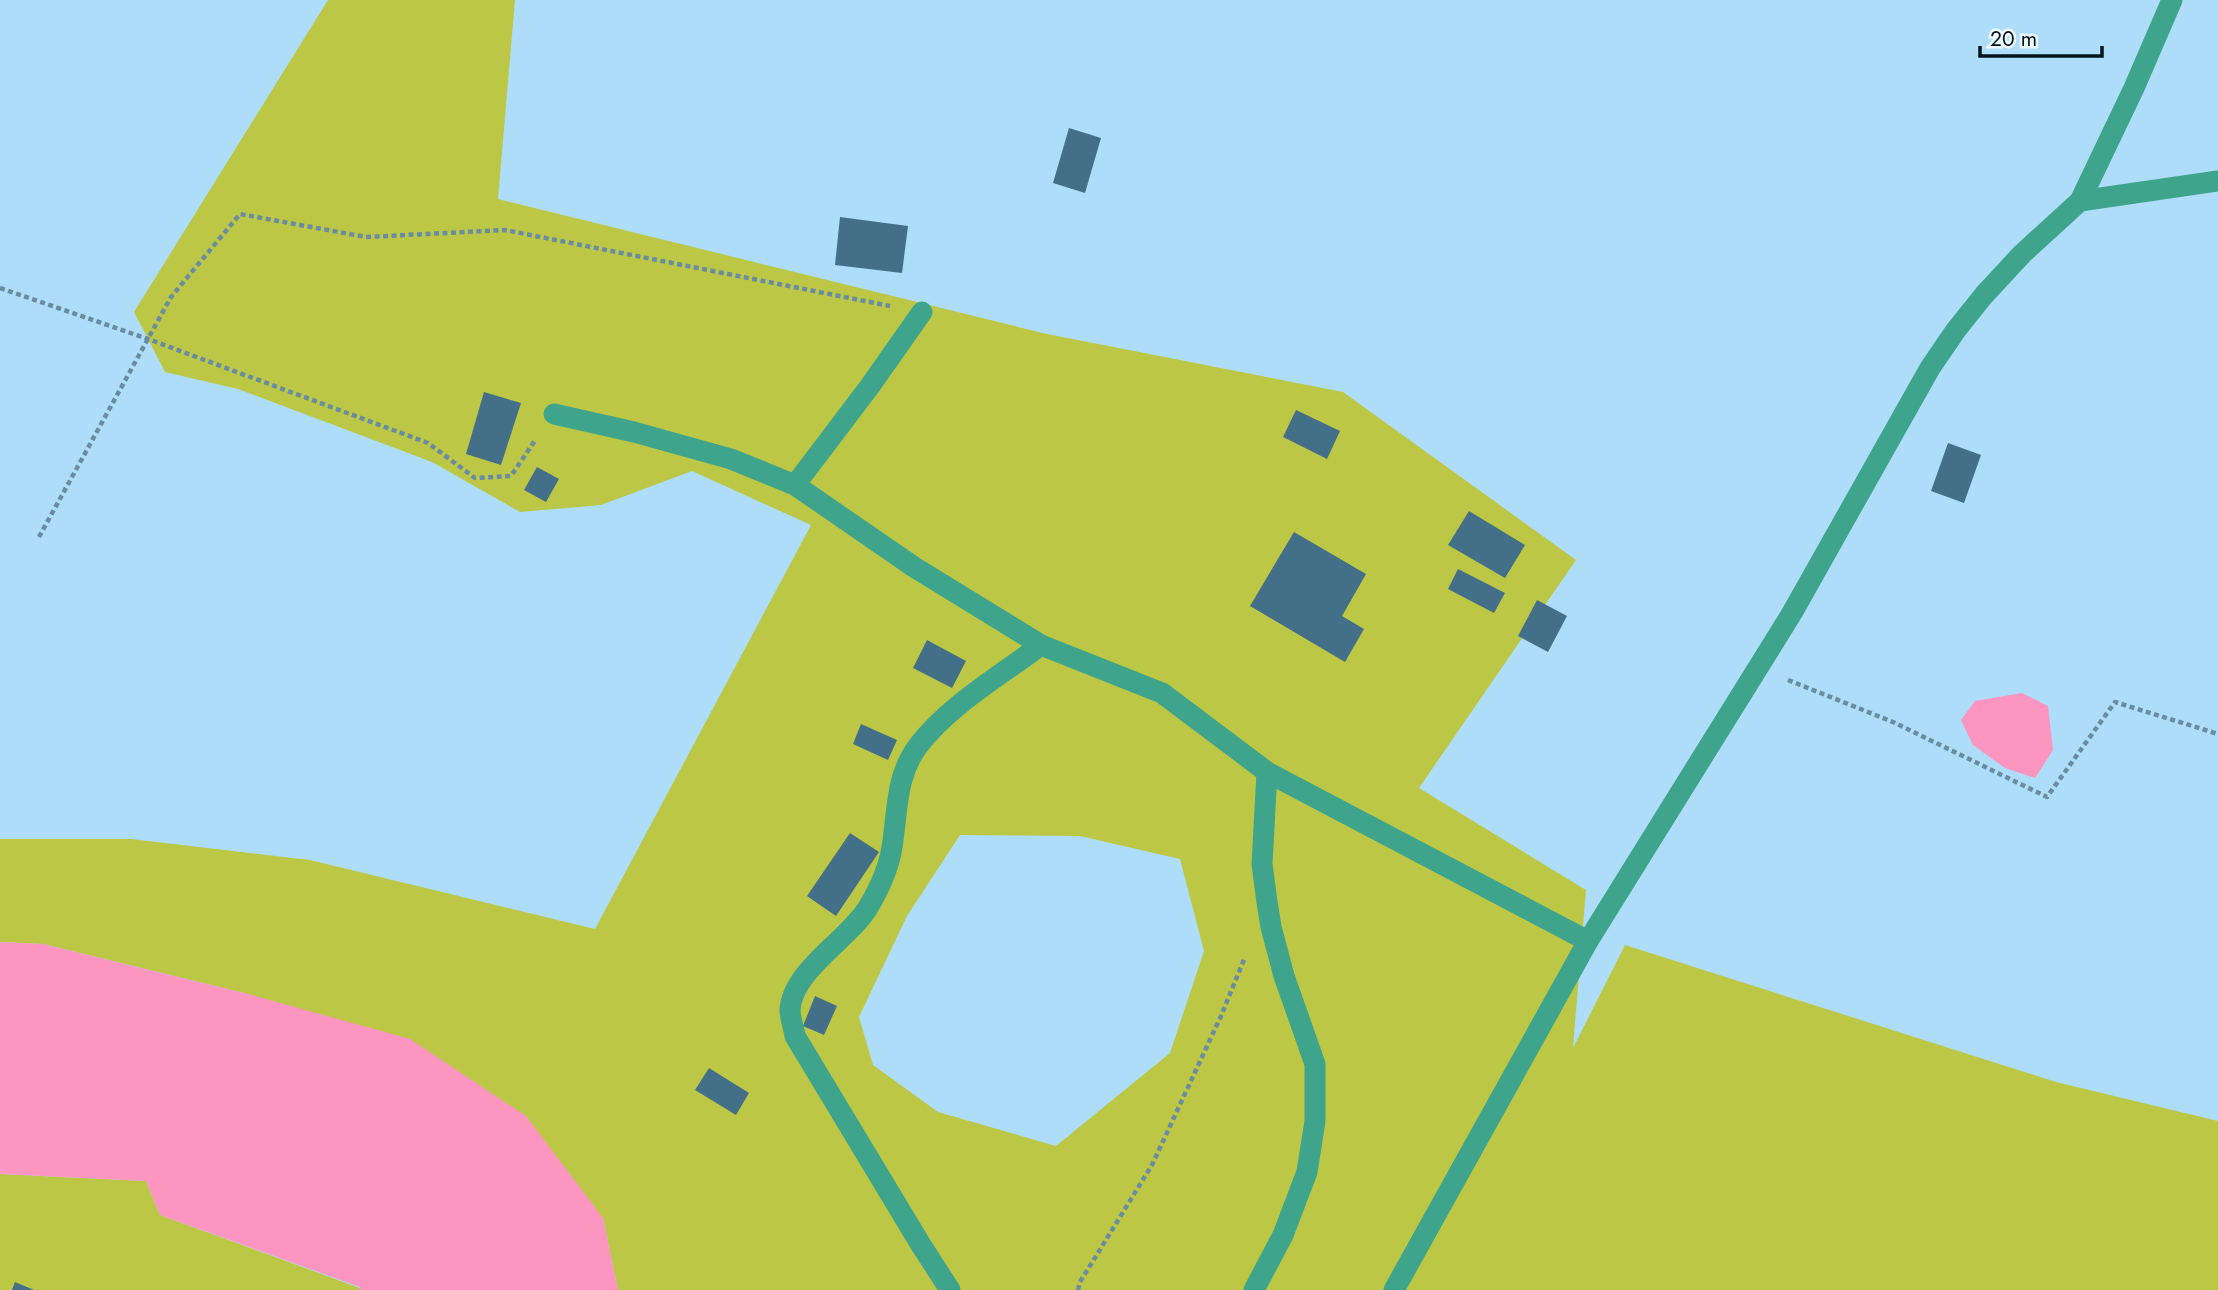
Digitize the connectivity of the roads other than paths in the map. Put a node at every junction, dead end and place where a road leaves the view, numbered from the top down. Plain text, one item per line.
1 (2172, 0) edge
2 (2218, 181) edge
3 (2080, 201) junction
4 (922, 312) road end
5 (554, 414) road end
6 (795, 485) junction
7 (1041, 646) junction
8 (1267, 772) junction
9 (1588, 941) junction
10 (950, 1290) edge
11 (1254, 1290) edge
12 (1394, 1290) edge

1 - 3 street
2 - 3 street
3 - 9 street
4 - 6 street
5 - 6 street
6 - 7 street
7 - 8 street
7 - 10 street
8 - 9 street
8 - 11 street
9 - 12 street

